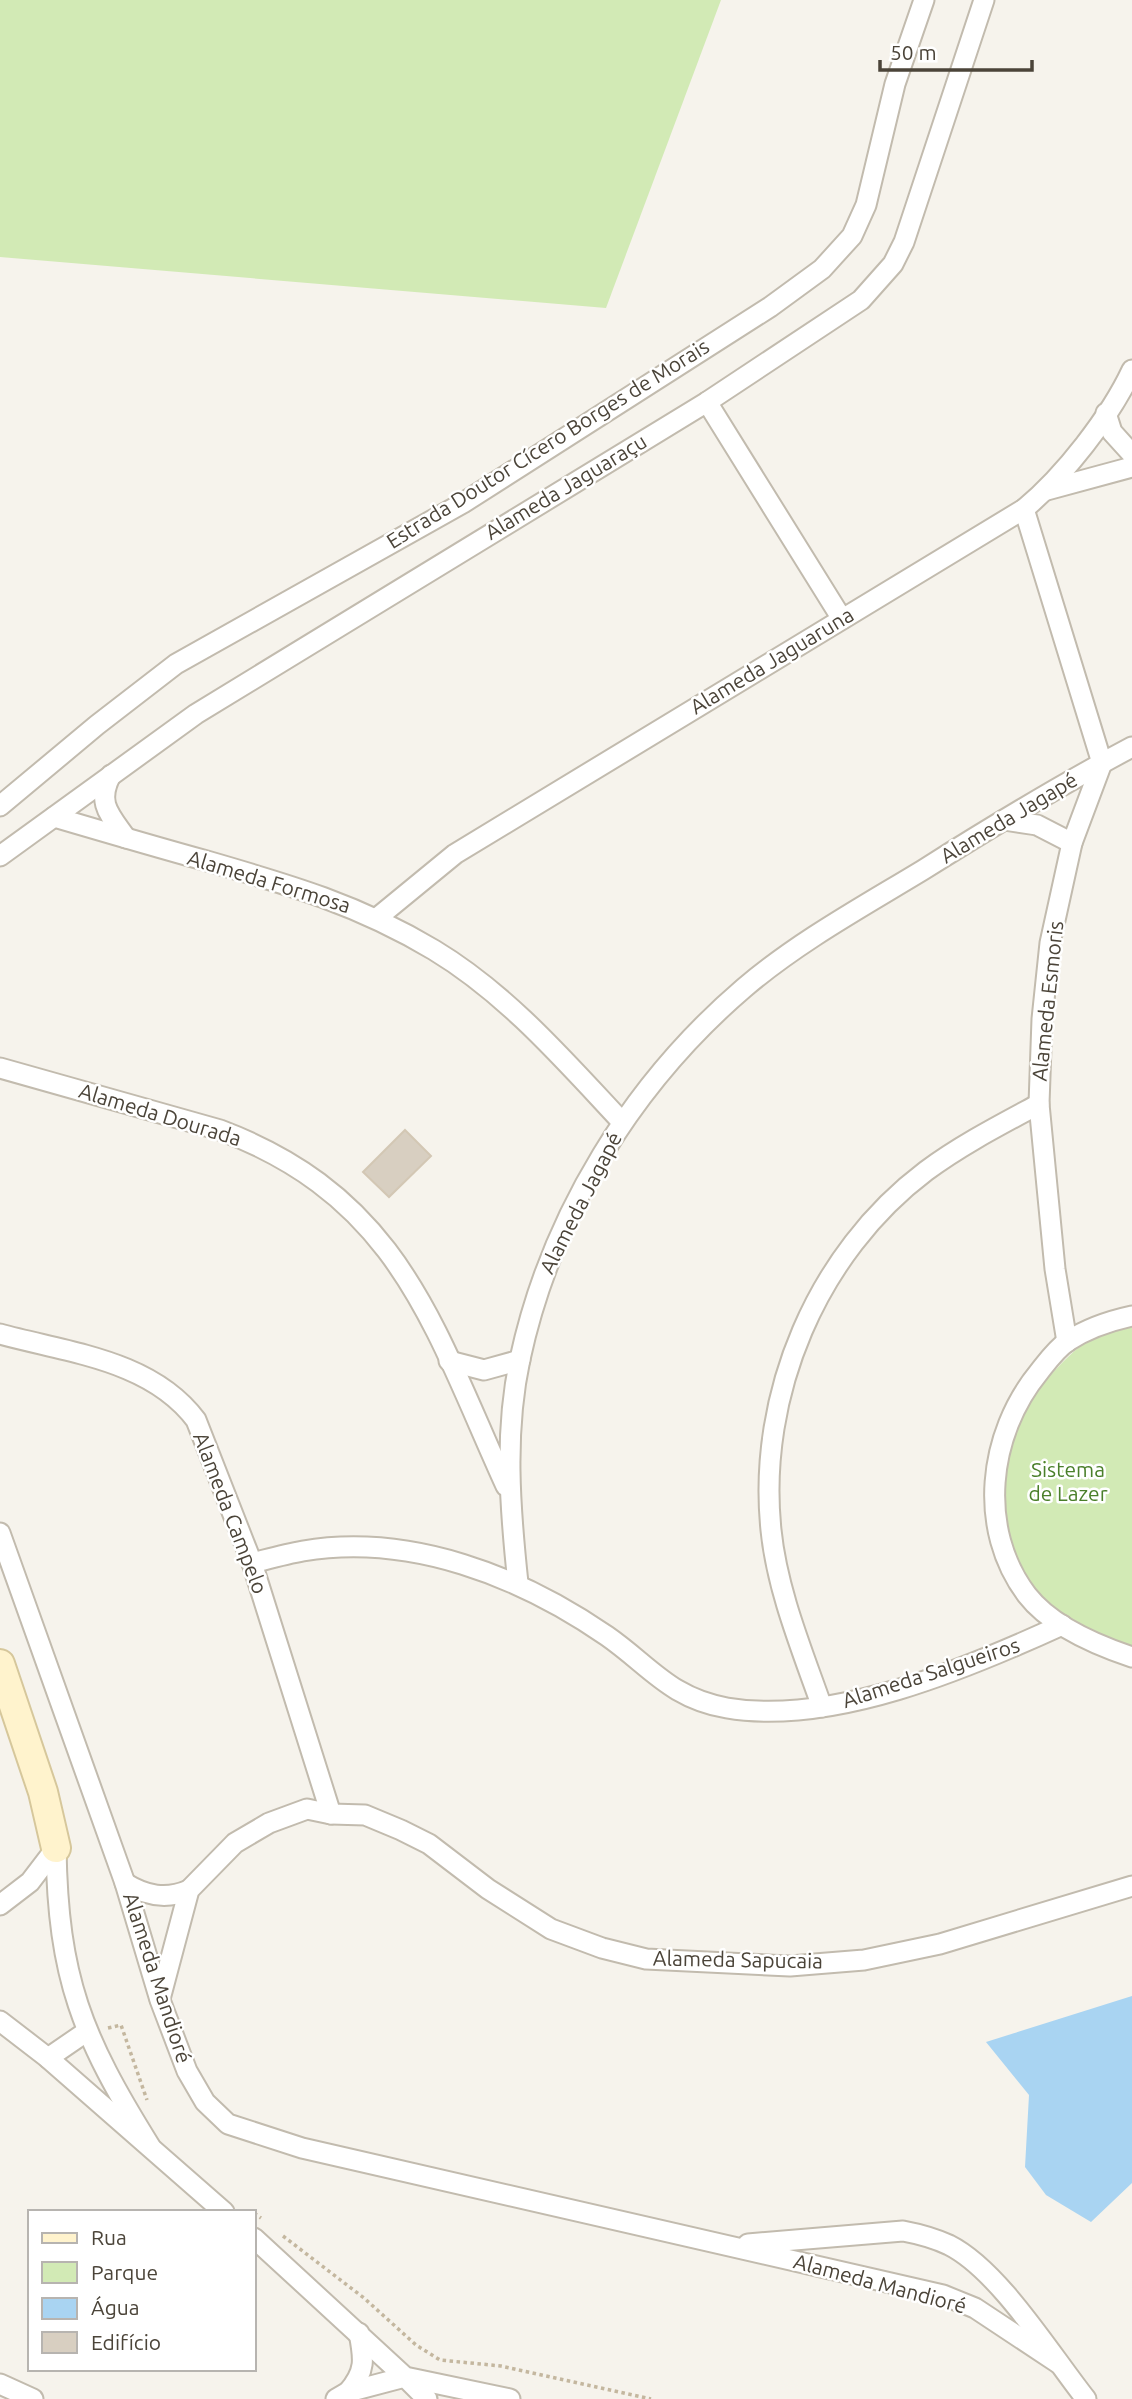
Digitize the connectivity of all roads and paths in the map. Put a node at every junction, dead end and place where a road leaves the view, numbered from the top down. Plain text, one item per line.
1 (924, 0) edge
2 (984, 0) edge
3 (1132, 370) edge
4 (707, 402) junction
5 (1106, 413) junction
6 (1132, 454) edge
7 (1132, 467) edge
8 (1047, 490) junction
9 (1024, 509) junction
10 (842, 619) junction
11 (1132, 747) edge
12 (1102, 763) junction
13 (111, 775) junction
14 (0, 806) edge
15 (54, 817) junction
16 (1004, 820) junction
17 (126, 838) junction
18 (1072, 842) junction
19 (0, 856) edge
20 (377, 918) junction
21 (0, 1068) edge
22 (1039, 1104) junction
23 (622, 1122) junction
24 (1132, 1316) edge
25 (0, 1334) edge
26 (1066, 1342) junction
27 (520, 1360) junction
28 (449, 1361) junction
29 (510, 1494) junction
30 (0, 1533) edge
31 (251, 1563) junction
32 (518, 1583) junction
33 (1062, 1625) junction
34 (1132, 1657) edge
35 (0, 1664) edge
36 (822, 1707) junction
37 (331, 1814) junction
38 (56, 1848) junction
39 (125, 1883) junction
40 (1132, 1886) edge
41 (189, 1890) junction
42 (0, 1905) edge
43 (160, 2000) junction
44 (0, 2021) edge
45 (89, 2038) junction
46 (48, 2058) junction
47 (149, 2104) dead end
48 (150, 2146) junction
49 (222, 2210) edge
50 (259, 2230) edge
51 (276, 2230) dead end
52 (833, 2238) junction
53 (730, 2245) junction
54 (830, 2269) junction
55 (993, 2282) junction
56 (975, 2308) junction
57 (359, 2333) junction
58 (1058, 2363) junction
59 (405, 2377) junction
60 (0, 2384) edge
61 (342, 2395) edge
62 (500, 2398) edge
63 (33, 2399) edge
64 (427, 2399) edge
65 (650, 2399) edge
66 (1086, 2399) edge

1 - 14 street, Estrada Doutor Cícero Borges de Morais
2 - 4 street, Alameda Jaguaraçu
3 - 5 street, Alameda Jaguaruna
4 - 10 street
4 - 13 street, Alameda Jaguaraçu
5 - 6 street
5 - 8 street, Alameda Jaguaruna
7 - 8 street
8 - 9 street, Alameda Jaguaruna
9 - 10 street, Alameda Jaguaruna
9 - 12 street
10 - 20 street, Alameda Jaguaruna
11 - 12 street, Alameda Jagapé
12 - 16 street, Alameda Jagapé
12 - 18 street, Alameda Esmoris
13 - 15 street, Alameda Jaguaraçu
13 - 17 street
15 - 17 street, Alameda Formosa
15 - 19 street, Alameda Jaguaraçu
16 - 18 street
16 - 23 street, Alameda Jagapé
17 - 20 street, Alameda Formosa
18 - 22 street, Alameda Esmoris
20 - 23 street, Alameda Formosa
21 - 28 street, Alameda Dourada
22 - 26 street, Alameda Esmoris
22 - 36 street
23 - 27 street, Alameda Jagapé
24 - 26 street
25 - 31 street, Alameda Campelo
26 - 33 street
27 - 28 street
27 - 29 street, Alameda Jagapé
28 - 29 street, Alameda Dourada
29 - 32 street, Alameda Jagapé
30 - 39 street, Alameda Mandioré
31 - 32 street, Alameda Salgueiros
31 - 37 street, Alameda Campelo
32 - 36 street, Alameda Salgueiros
33 - 34 street
33 - 36 street, Alameda Salgueiros
35 - 38 street
37 - 40 street, Alameda Sapucaia
37 - 41 street, Alameda Sapucaia
38 - 42 street
38 - 45 street
39 - 41 street
39 - 43 street, Alameda Mandioré
41 - 43 street
43 - 53 street, Alameda Mandioré
44 - 46 street
45 - 46 street
45 - 47 path
45 - 48 street
46 - 48 street
48 - 49 street
50 - 57 street
51 - 65 path
52 - 53 street, Alameda Mandioré
52 - 54 street
52 - 55 street, Alameda Mandioré
53 - 54 street, Alameda Mandioré
54 - 56 street, Alameda Mandioré
55 - 56 street
55 - 58 street, Alameda Mandioré
56 - 58 street, Alameda Mandioré
57 - 59 street
57 - 61 street
58 - 66 street, Alameda Mandioré
59 - 61 street
59 - 62 street
59 - 64 street
60 - 63 street

